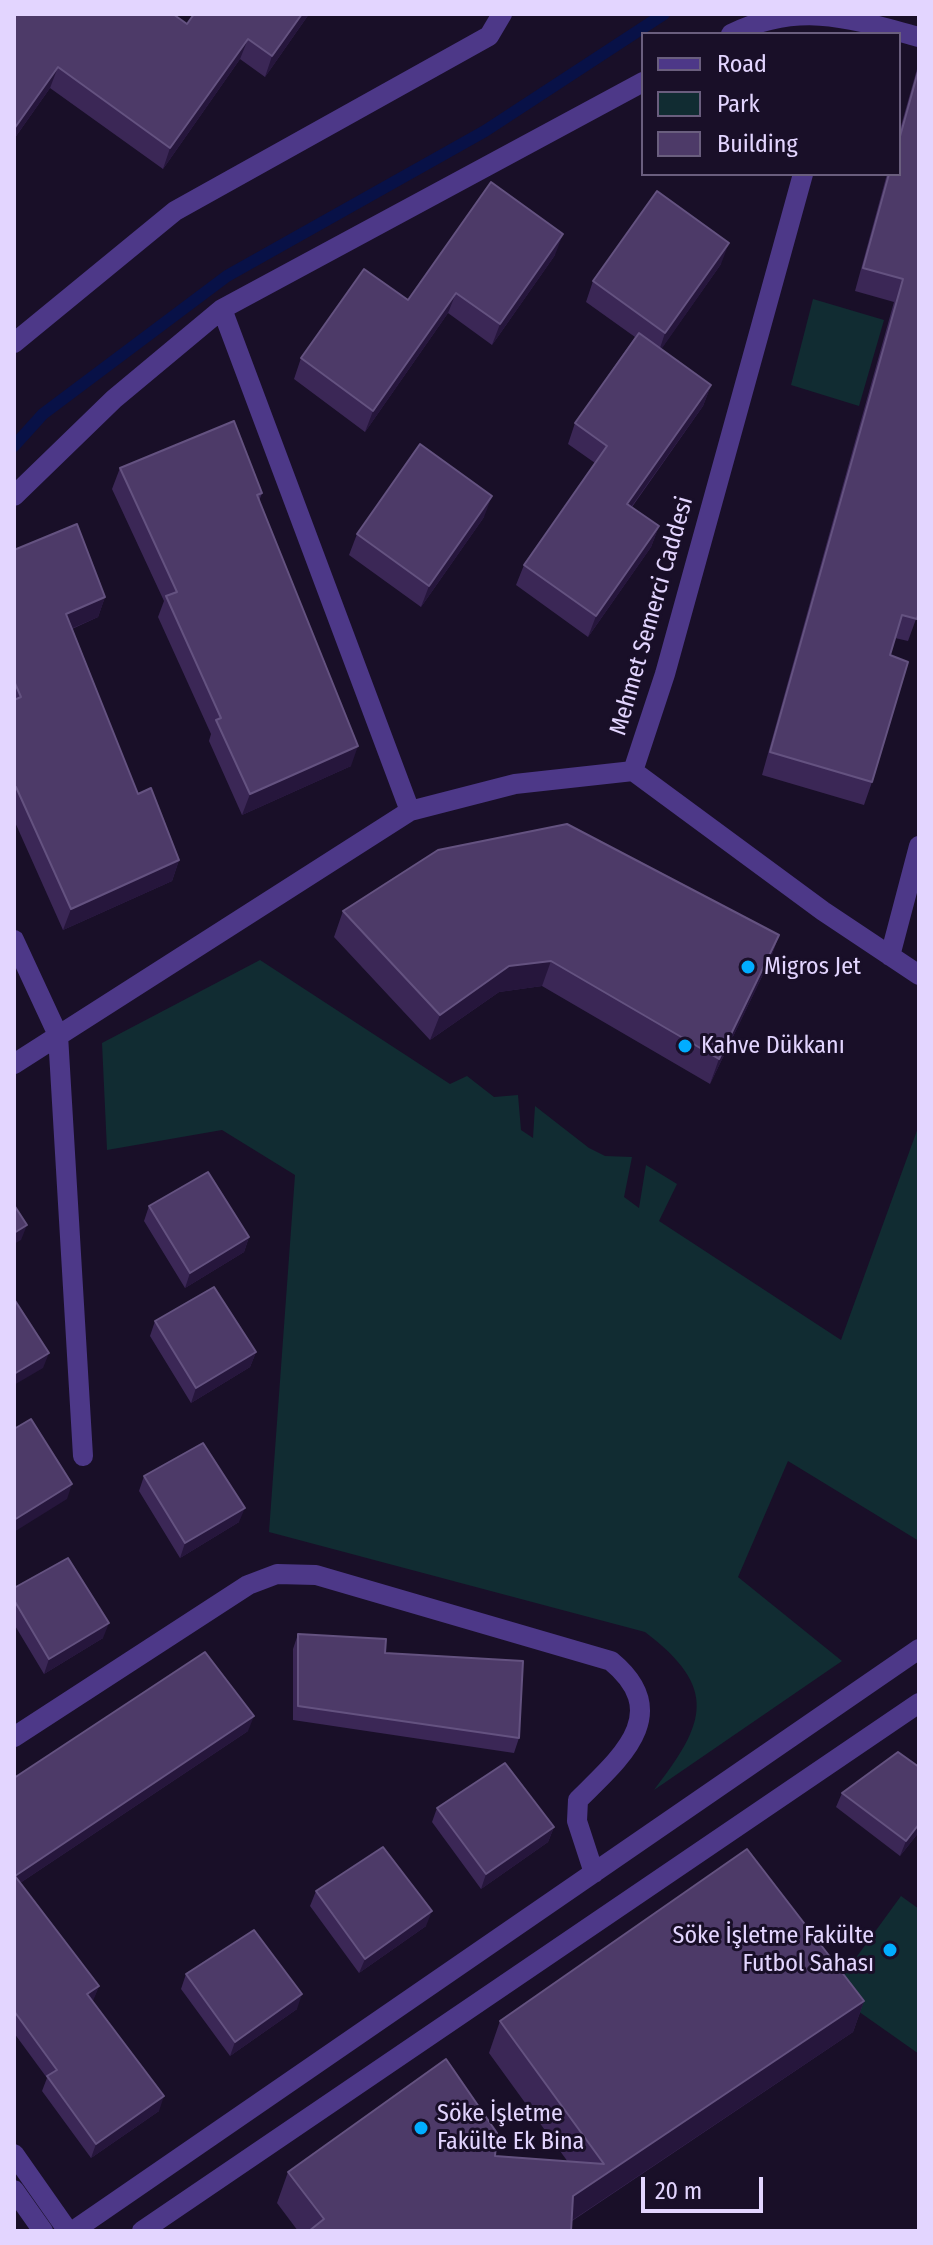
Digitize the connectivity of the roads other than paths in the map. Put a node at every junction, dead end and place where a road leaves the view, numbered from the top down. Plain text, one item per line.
1 (502, 14) edge
2 (845, 20) edge
3 (736, 32) edge
4 (897, 32) edge
5 (641, 83) edge
6 (802, 176) edge
7 (222, 309) junction
8 (14, 343) edge
9 (14, 496) edge
10 (633, 771) junction
11 (410, 811) junction
12 (919, 846) edge
13 (14, 940) edge
14 (890, 956) junction
15 (919, 975) edge
16 (58, 1035) junction
17 (14, 1064) edge
18 (83, 1456) dead end
19 (919, 1649) edge
20 (919, 1703) edge
21 (14, 1737) edge
22 (594, 1873) junction
23 (14, 2154) edge
24 (14, 2190) edge
25 (43, 2231) edge
26 (70, 2231) edge
27 (142, 2231) edge

1 - 8 street
2 - 3 street
2 - 4 street
5 - 7 street
6 - 10 street, Mehmet Semerci Caddesi
7 - 9 street
7 - 11 street
10 - 11 street, Mehmet Semerci Caddesi
10 - 14 street
11 - 16 street, Mehmet Semerci Caddesi
12 - 14 street
13 - 16 street
14 - 15 street
16 - 17 street, Mehmet Semerci Caddesi
16 - 18 street
19 - 22 street
20 - 27 street
21 - 22 street
22 - 26 street
23 - 26 street
24 - 25 street

